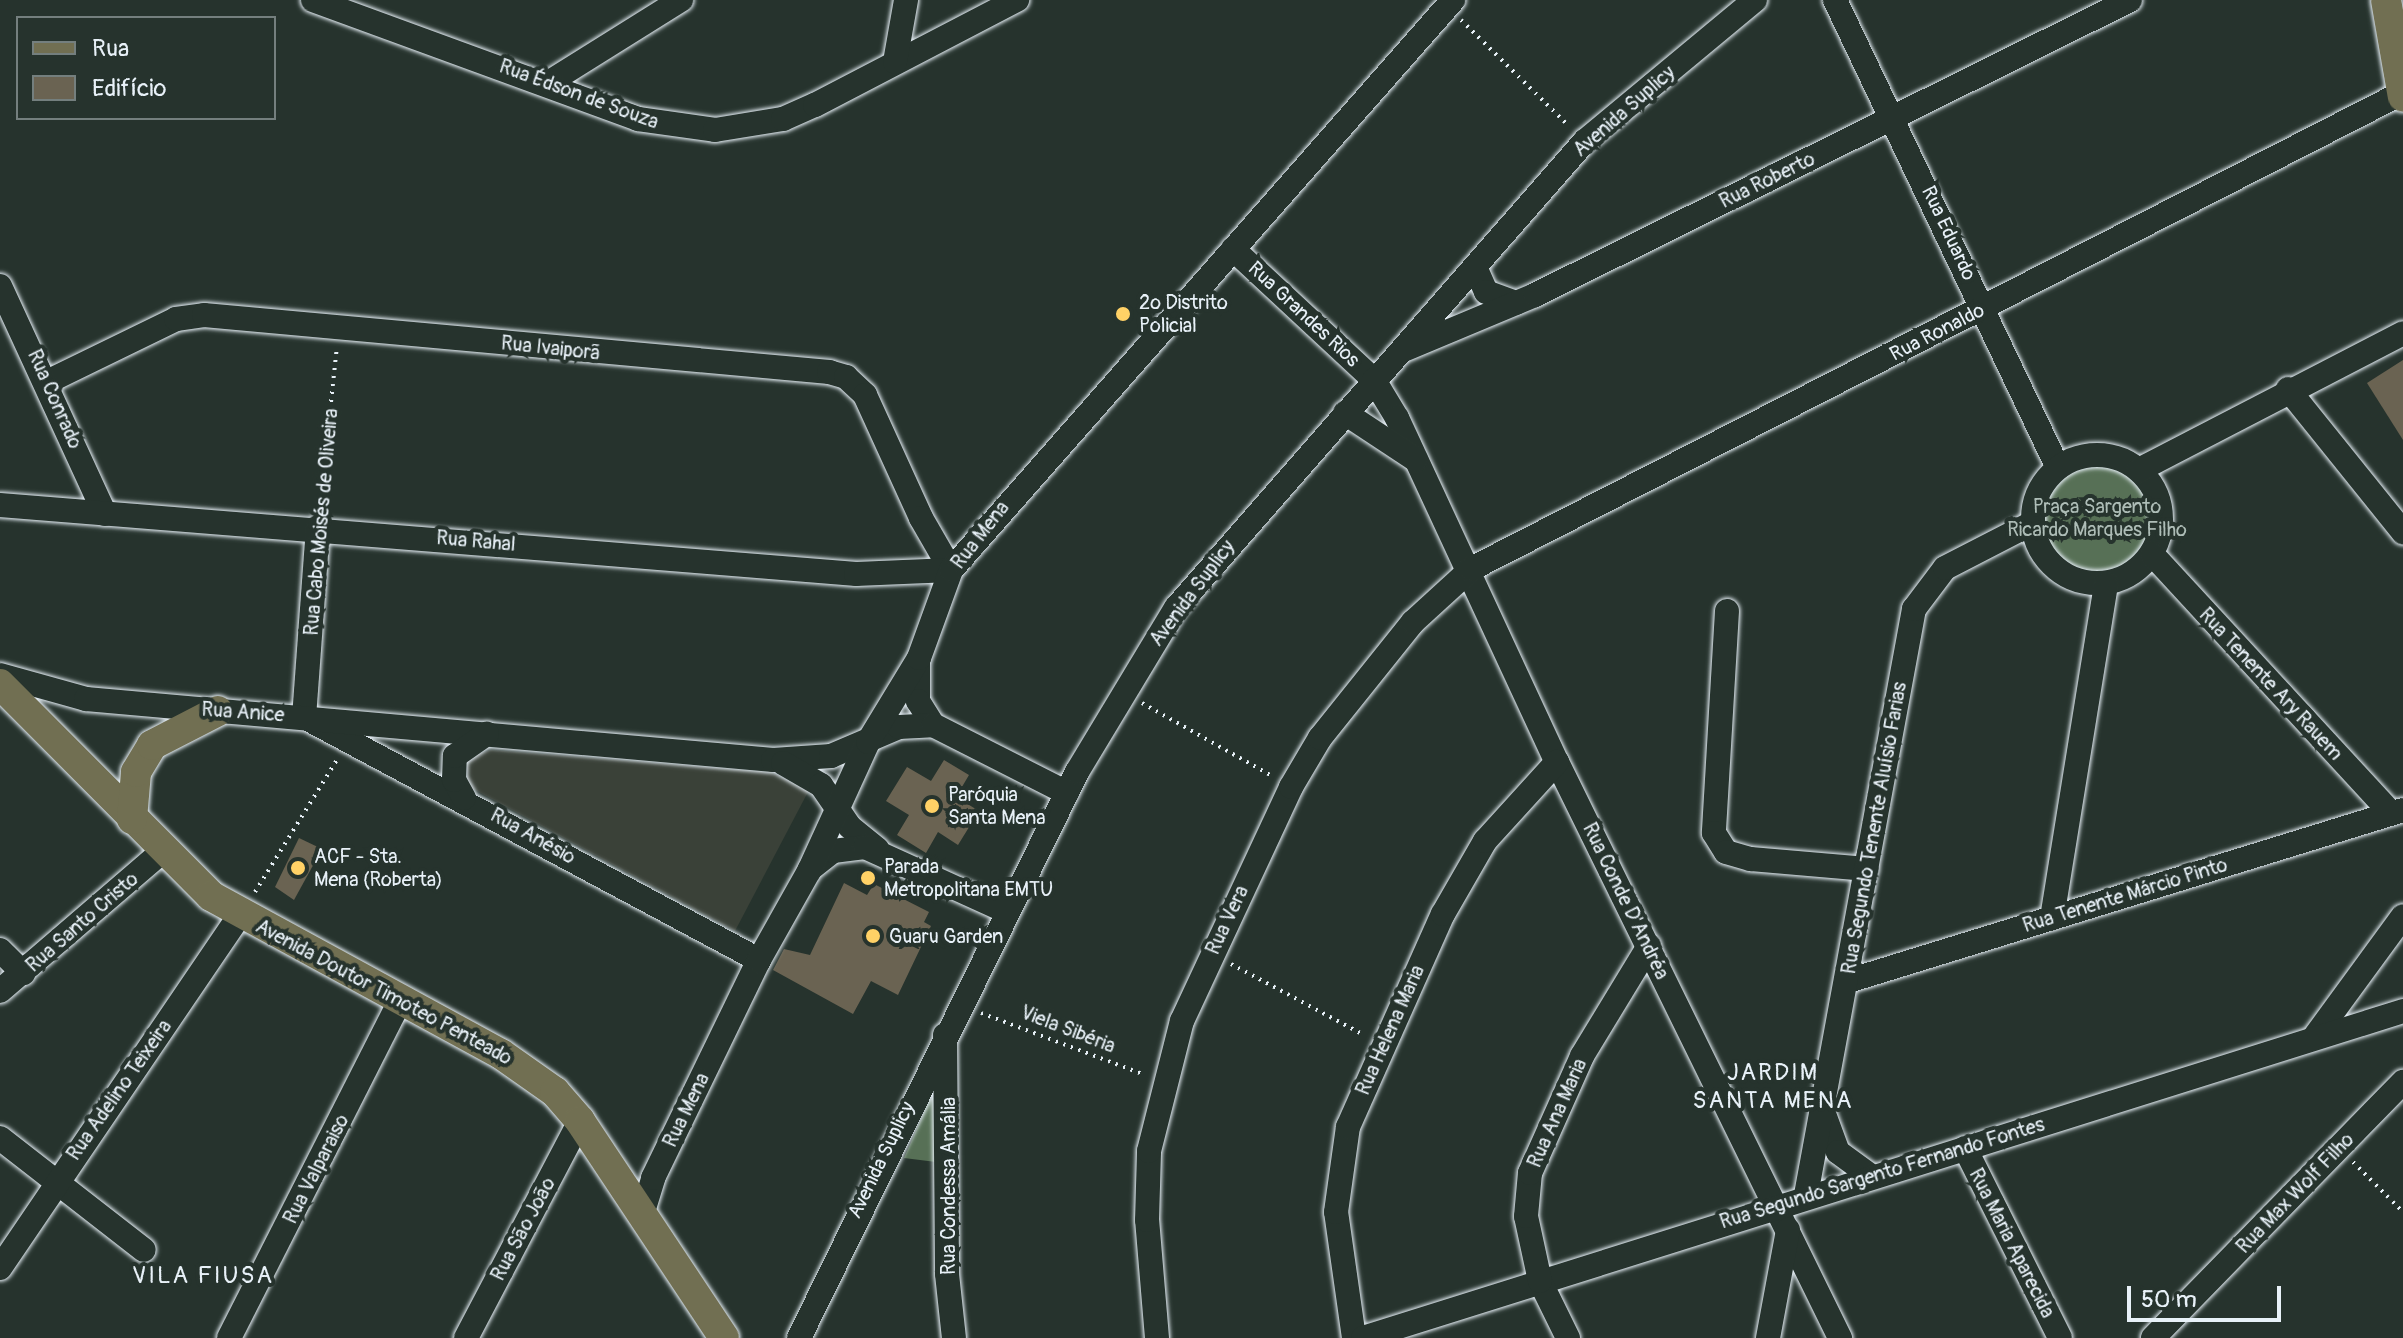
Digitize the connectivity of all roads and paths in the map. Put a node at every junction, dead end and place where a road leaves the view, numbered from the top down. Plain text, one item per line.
1 (317, 0) edge
2 (681, 0) edge
3 (906, 0) edge
4 (1017, 0) edge
5 (1755, 0) edge
6 (1835, 0) edge
7 (2130, 0) edge
8 (2386, 0) edge
9 (1450, 3) edge
10 (895, 62) junction
11 (548, 83) junction
12 (2402, 95) edge
13 (1894, 117) junction
14 (1585, 141) junction
15 (1233, 249) junction
16 (1475, 267) junction
17 (0, 286) edge
18 (1516, 303) junction
19 (1985, 308) junction
20 (340, 327) junction
21 (2403, 333) edge
22 (1400, 351) junction
23 (1374, 380) junction
24 (49, 381) junction
25 (2288, 389) junction
26 (1345, 413) junction
27 (1418, 461) junction
28 (2058, 468) junction
29 (2139, 470) junction
30 (0, 505) edge
31 (105, 514) junction
32 (2032, 523) junction
33 (318, 527) junction
34 (2403, 532) edge
35 (2152, 554) junction
36 (1471, 569) junction
37 (951, 570) junction
38 (2106, 584) junction
39 (1727, 611) dead end
40 (919, 658) junction
41 (0, 675) edge
42 (0, 684) edge
43 (1123, 692) junction
44 (218, 711) junction
45 (304, 717) junction
46 (933, 725) junction
47 (489, 734) junction
48 (868, 742) junction
49 (347, 743) junction
50 (773, 760) junction
51 (1557, 762) junction
52 (1291, 787) junction
53 (1067, 793) junction
54 (464, 798) junction
55 (837, 807) junction
56 (2397, 811) edge
57 (132, 819) junction
58 (163, 851) junction
59 (880, 851) junction
60 (1867, 869) junction
61 (809, 871) junction
62 (1006, 911) junction
63 (241, 914) junction
64 (2403, 916) edge
65 (2052, 918) junction
66 (1649, 946) junction
67 (0, 950) edge
68 (1211, 953) junction
69 (759, 960) junction
70 (23, 973) junction
71 (1848, 981) junction
72 (0, 991) edge
73 (401, 999) junction
74 (962, 1006) junction
75 (2403, 1011) edge
76 (945, 1035) junction
77 (2316, 1035) junction
78 (1381, 1043) junction
79 (1162, 1082) junction
80 (2403, 1082) edge
81 (1823, 1112) junction
82 (580, 1121) junction
83 (0, 1138) edge
84 (1965, 1148) junction
85 (2340, 1149) junction
86 (1870, 1175) junction
87 (54, 1183) junction
88 (1806, 1195) junction
89 (1777, 1206) junction
90 (2403, 1212) edge
91 (642, 1215) junction
92 (1788, 1230) junction
93 (144, 1250) dead end
94 (0, 1268) edge
95 (1540, 1281) junction
96 (803, 1327) edge
97 (229, 1338) edge
98 (466, 1338) edge
99 (724, 1338) edge
100 (780, 1338) edge
101 (954, 1338) edge
102 (1157, 1338) edge
103 (1354, 1338) edge
104 (1363, 1338) edge
105 (1568, 1338) edge
106 (1768, 1338) edge
107 (1840, 1338) edge
108 (2060, 1338) edge
109 (2153, 1338) edge

1 - 11 street, Rua Édson de Souza
2 - 11 street
3 - 10 street
4 - 10 street, Rua Édson de Souza
5 - 14 street, Avenida Suplicy
6 - 13 street, Rua Eduardo
7 - 13 street, Rua Roberto
8 - 12 main road
9 - 14 path
9 - 15 street, Rua Mena
10 - 11 street, Rua Édson de Souza
12 - 19 street, Rua Ronaldo
13 - 18 street, Rua Roberto
13 - 19 street, Rua Eduardo
14 - 16 street, Avenida Suplicy
15 - 23 street, Rua Grandes Rios
15 - 37 street, Rua Mena
16 - 18 street
16 - 22 street, Avenida Suplicy
17 - 24 street, Rua Conrado
18 - 22 street, Rua Roberto
19 - 28 street, Rua Eduardo
19 - 36 street, Rua Ronaldo
20 - 24 street, Rua Ivaiporã
20 - 33 path, Rua Cabo Moisés de Oliveira
20 - 37 street, Rua Ivaiporã
21 - 25 street
22 - 23 street, Avenida Suplicy
23 - 26 street, Avenida Suplicy
23 - 27 street, Rua Conde D'Andréa
24 - 31 street, Rua Conrado
25 - 29 street
25 - 34 street
26 - 27 street
26 - 43 street, Avenida Suplicy
27 - 36 street, Rua Conde D'Andréa
28 - 29 street
28 - 32 street
29 - 35 street
30 - 31 street, Rua Rahal
31 - 33 street, Rua Rahal
32 - 38 street
32 - 60 street, Rua Segundo Tenente Aluísio Farias
33 - 37 street, Rua Rahal
33 - 45 street, Rua Cabo Moisés de Oliveira
35 - 38 street
35 - 56 street, Rua Tenente Ary Rauem
36 - 51 street, Rua Conde D'Andréa
36 - 52 street, Rua Vera
37 - 40 street, Rua Mena
38 - 65 street
39 - 60 street
40 - 46 street
40 - 48 street, Rua Mena
41 - 44 street, Rua Anice
42 - 57 main road, Avenida Doutor Timoteo Penteado
43 - 52 path
43 - 53 street, Avenida Suplicy
44 - 45 street, Rua Anice
44 - 57 main road
45 - 47 street, Rua Anice
45 - 49 street, Rua Anésio
46 - 48 street, Rua Anice
46 - 53 street
47 - 50 street, Rua Anice
47 - 54 street
48 - 50 street, Rua Anice
48 - 55 street, Rua Mena
49 - 54 street, Rua Anésio
49 - 63 path
50 - 55 street, Rua Anice
51 - 66 street, Rua Conde D'Andréa
51 - 78 street, Rua Helena Maria
52 - 68 street, Rua Vera
53 - 62 street, Avenida Suplicy
54 - 69 street, Rua Anésio
55 - 59 street, Rua Anice
55 - 61 street, Rua Mena
56 - 65 street, Rua Tenente Márcio Pinto
57 - 58 main road, Avenida Doutor Timoteo Penteado
58 - 63 main road, Avenida Doutor Timoteo Penteado
58 - 70 street, Rua Santo Cristo
59 - 61 street
59 - 62 street
60 - 71 street, Rua Segundo Tenente Aluísio Farias
61 - 69 street, Rua Mena
62 - 74 street, Avenida Suplicy
63 - 73 main road, Avenida Doutor Timoteo Penteado
63 - 87 street, Rua Adelino Teixeira
64 - 77 street
65 - 71 street, Rua Tenente Márcio Pinto
66 - 89 street, Rua Conde D'Andréa
66 - 95 street, Rua Ana Maria
67 - 70 street
68 - 78 path
68 - 79 street, Rua Vera
69 - 91 street, Rua Mena
70 - 72 street, Rua Santo Cristo
71 - 81 street, Rua Segundo Tenente Aluísio Farias
73 - 82 main road, Avenida Doutor Timoteo Penteado
73 - 97 street, Rua Valparaiso
74 - 76 street, Avenida Suplicy
74 - 79 path, Viela Sibéria
75 - 77 street, Rua Segundo Sargento Fernando Fontes
76 - 96 street, Avenida Suplicy
76 - 101 street, Rua Condessa Amália
77 - 84 street, Rua Segundo Sargento Fernando Fontes
78 - 103 street, Rua Helena Maria
79 - 102 street, Rua Vera
80 - 85 street, Rua Max Wolf Filho
81 - 86 street
81 - 88 street, Rua Segundo Tenente Aluísio Farias
82 - 91 main road, Avenida Doutor Timoteo Penteado
82 - 98 street, Rua São João
83 - 87 street
84 - 86 street, Rua Segundo Sargento Fernando Fontes
84 - 108 street, Rua Maria Aparecida
85 - 90 path
85 - 109 street, Rua Max Wolf Filho
86 - 88 street, Rua Segundo Sargento Fernando Fontes
87 - 93 street
87 - 94 street, Rua Adelino Teixeira
88 - 89 street, Rua Segundo Sargento Fernando Fontes
89 - 92 street, Rua Conde D'Andréa
89 - 95 street, Rua Segundo Sargento Fernando Fontes
91 - 99 main road, Avenida Doutor Timoteo Penteado
92 - 106 street
92 - 107 street, Rua Conde D'Andréa
95 - 104 street, Rua Segundo Sargento Fernando Fontes
95 - 105 street, Rua Ana Maria
96 - 100 street, Avenida Suplicy

